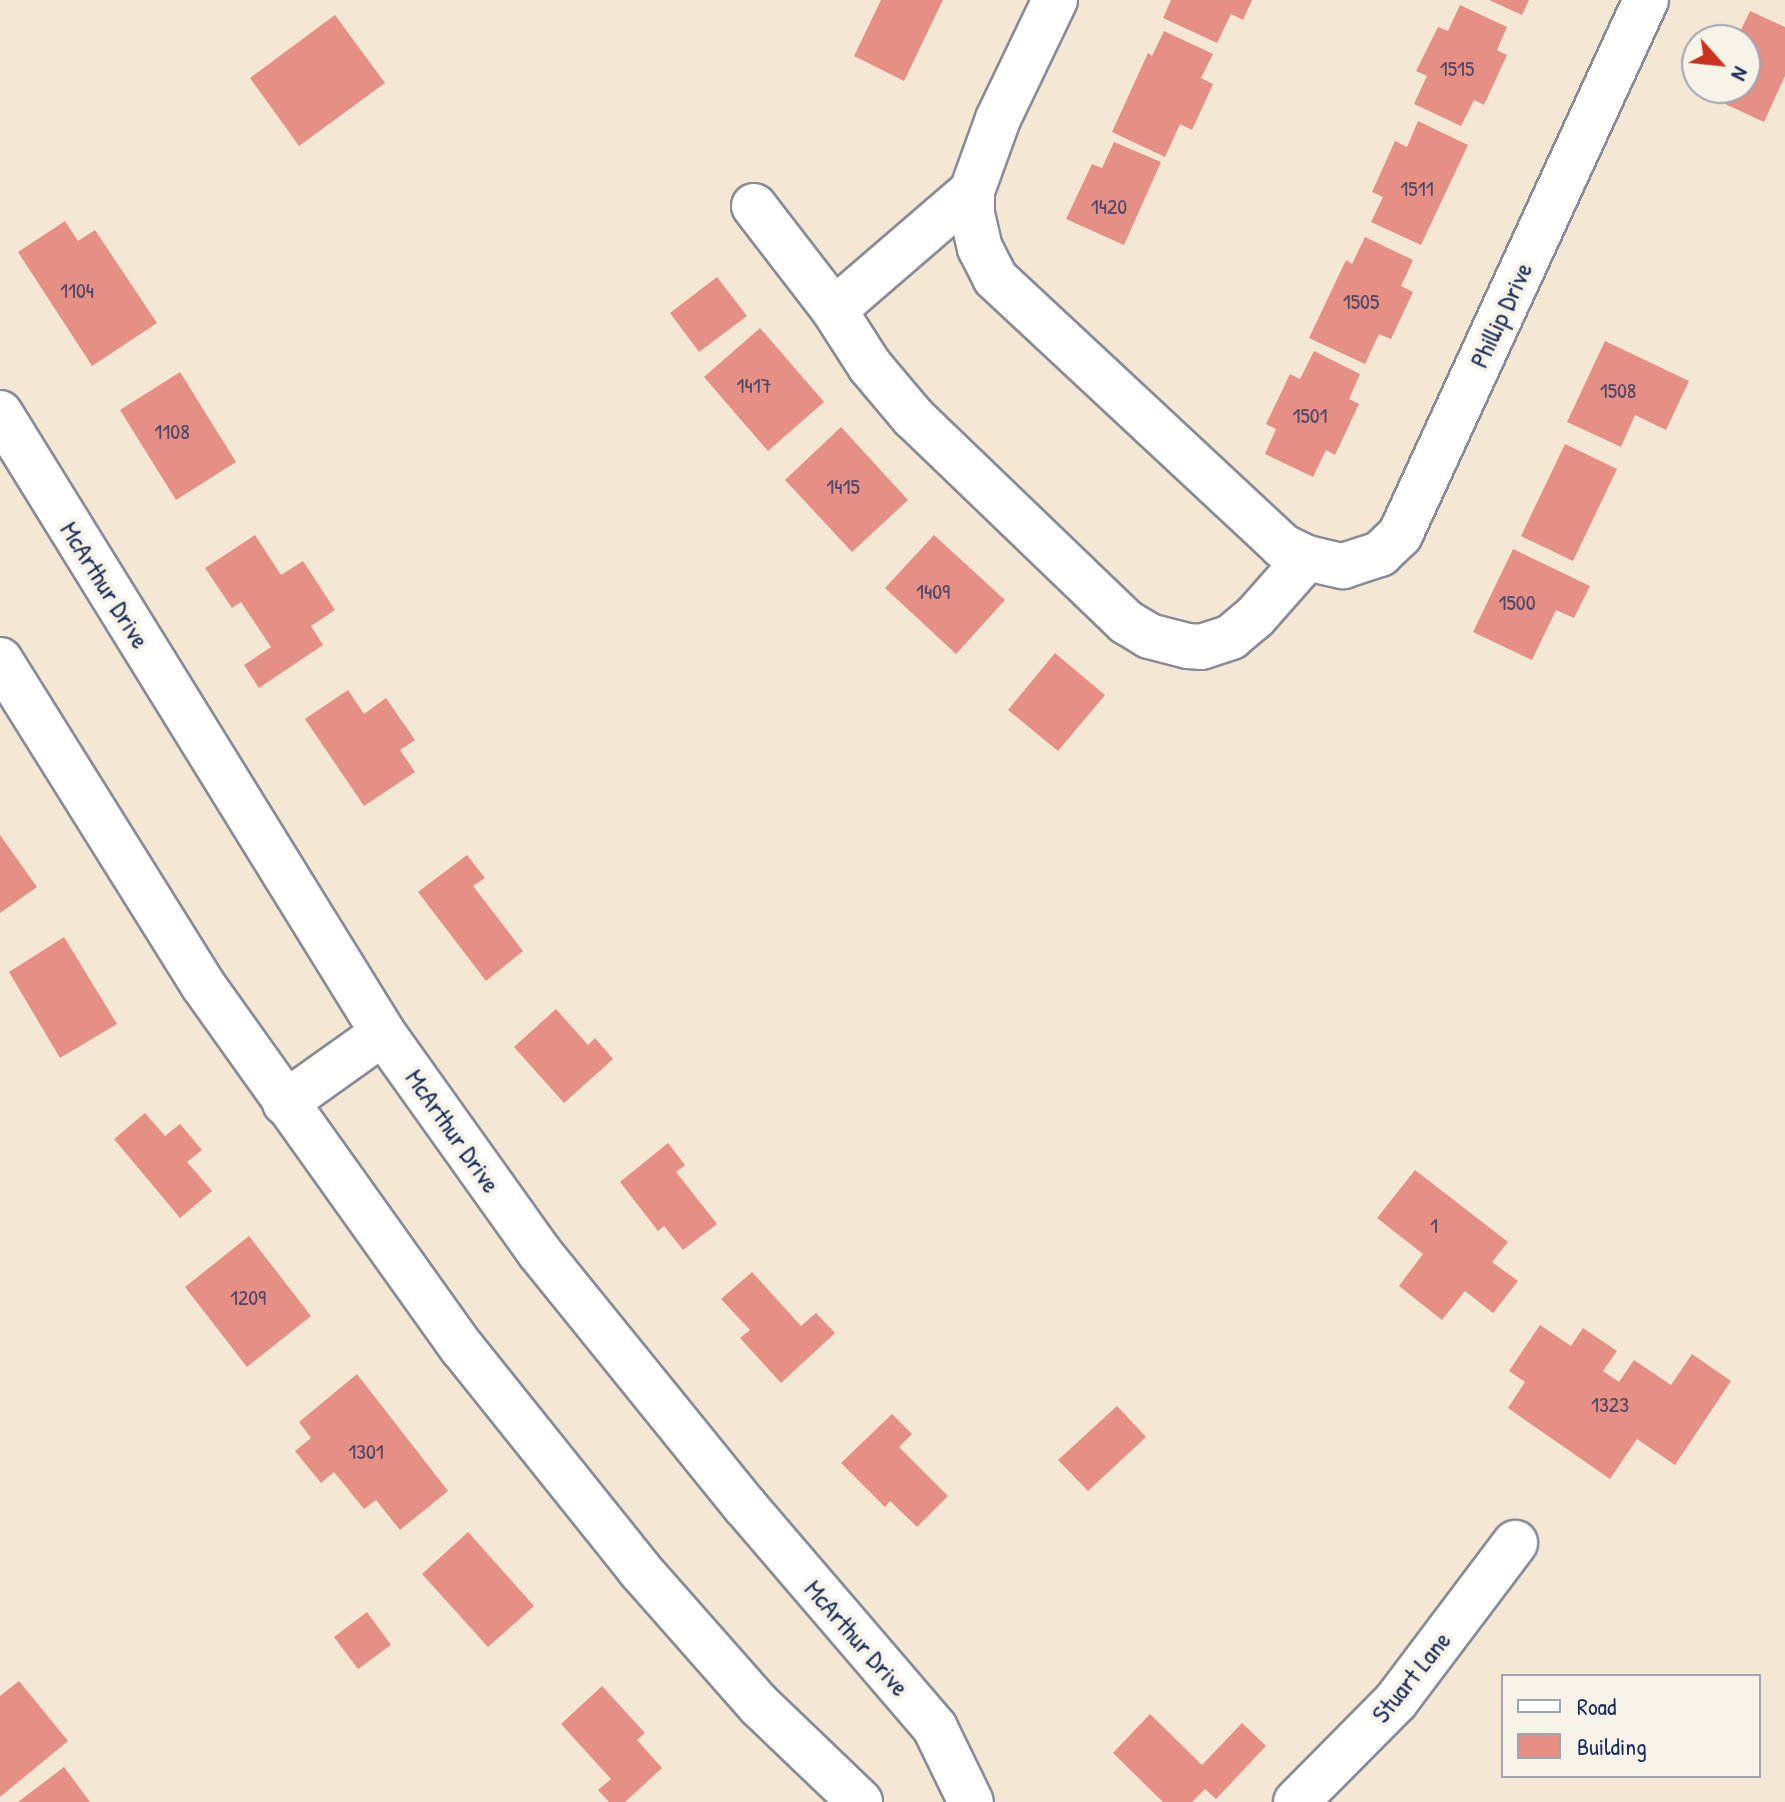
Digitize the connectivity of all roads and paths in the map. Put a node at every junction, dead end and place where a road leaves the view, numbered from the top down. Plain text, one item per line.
1 (1055, 0) edge
2 (1646, 0) edge
3 (972, 191) junction
4 (754, 206) dead end
5 (834, 310) junction
6 (2, 421) edge
7 (1307, 558) junction
8 (0, 660) edge
9 (383, 1033) junction
10 (285, 1103) junction
11 (1515, 1543) dead end
12 (860, 1802) edge
13 (971, 1802) edge
14 (1296, 1802) edge

1 - 3 street, Phillip Drive
2 - 7 street, Phillip Drive
3 - 5 street, Phillip Drive
3 - 7 street, Phillip Drive
4 - 5 street
5 - 7 street
6 - 9 street, McArthur Drive
8 - 10 street
9 - 10 street
9 - 13 street, McArthur Drive
10 - 12 street
11 - 14 street, Stuart Lane

